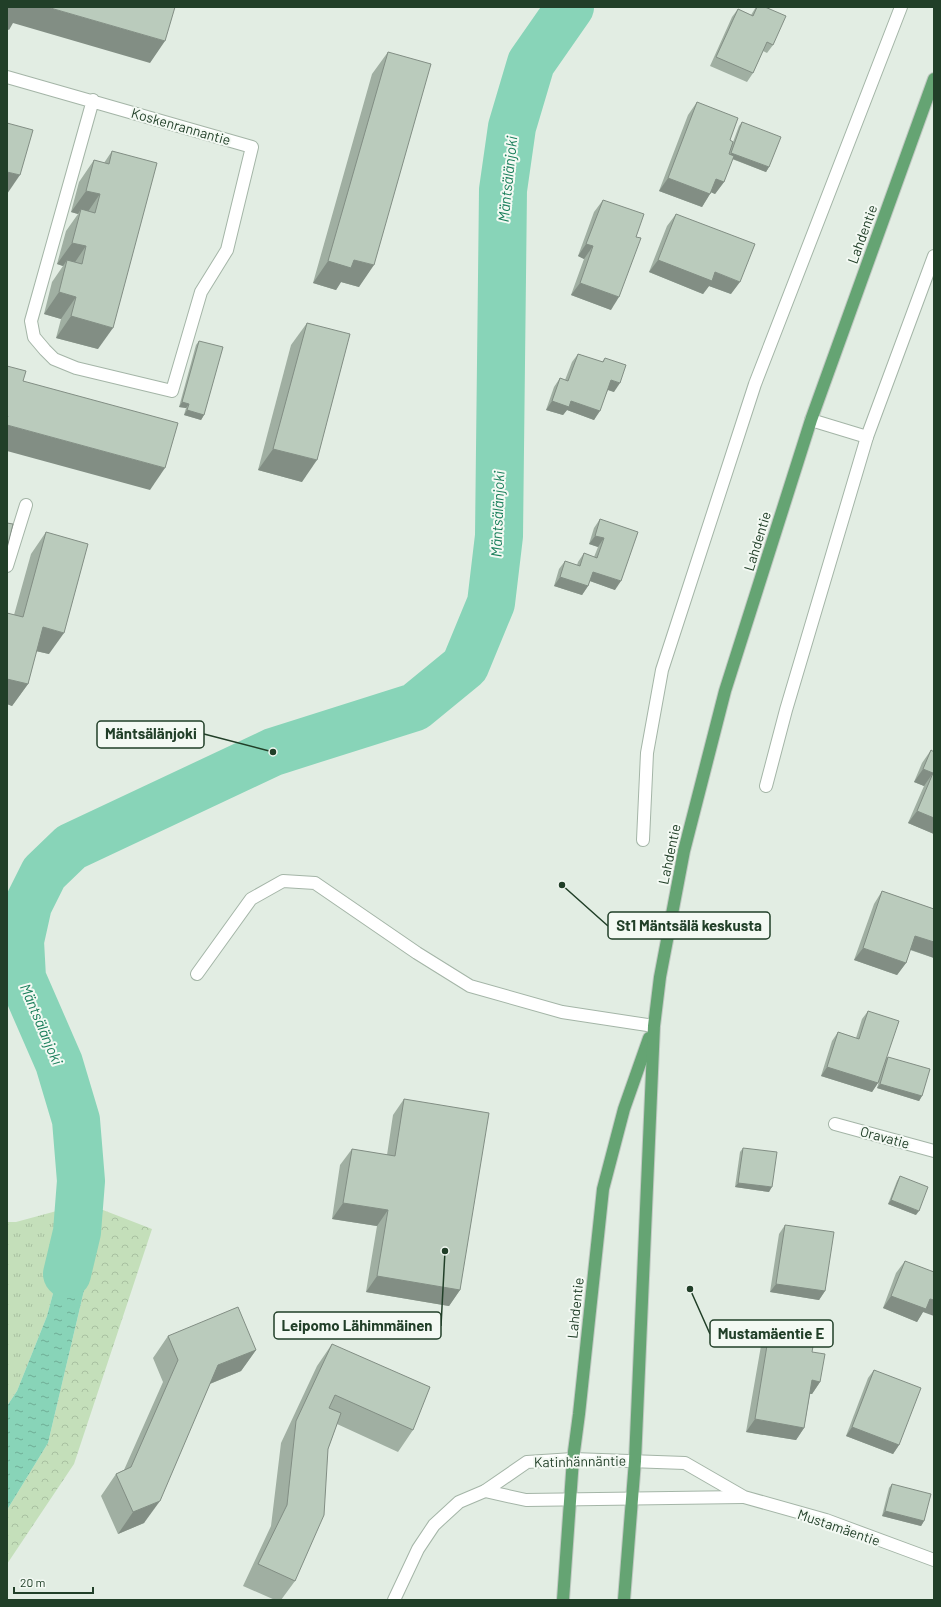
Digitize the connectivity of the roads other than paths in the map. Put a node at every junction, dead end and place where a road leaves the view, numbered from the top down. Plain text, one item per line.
1 (901, 7) edge
2 (7, 77) edge
3 (934, 78) edge
4 (93, 100) junction
5 (934, 256) edge
6 (811, 420) junction
7 (867, 437) junction
8 (26, 505) dead end
9 (7, 566) edge
10 (766, 786) dead end
11 (643, 840) dead end
12 (197, 974) dead end
13 (654, 1026) junction
14 (835, 1124) dead end
15 (934, 1151) edge
16 (573, 1459) junction
17 (636, 1461) junction
18 (485, 1491) junction
19 (744, 1497) junction
20 (633, 1498) junction
21 (570, 1500) junction
22 (934, 1560) edge
23 (394, 1600) edge
24 (563, 1600) edge
25 (624, 1600) edge

1 - 11 street
2 - 4 street, Koskenrannantie
3 - 6 main road, Lahdentie
4 - 4 street, Koskenrannantie
5 - 7 street
6 - 7 street
6 - 13 main road, Lahdentie
7 - 10 street
8 - 9 street
12 - 13 street
13 - 16 main road, Lahdentie
13 - 17 main road, Lahdentie
14 - 15 street, Oravatie
16 - 17 street, Katinhännäntie
16 - 18 street, Katinhännäntie
16 - 21 main road, Lahdentie
17 - 19 street, Mustamäentie
17 - 20 main road, Lahdentie
18 - 21 street
18 - 23 street, Katinhännäntie
19 - 20 street, Mustamäentie
19 - 22 street, Mustamäentie
20 - 21 street, Mustamäentie
20 - 25 main road, Lahdentie
21 - 24 main road, Lahdentie

